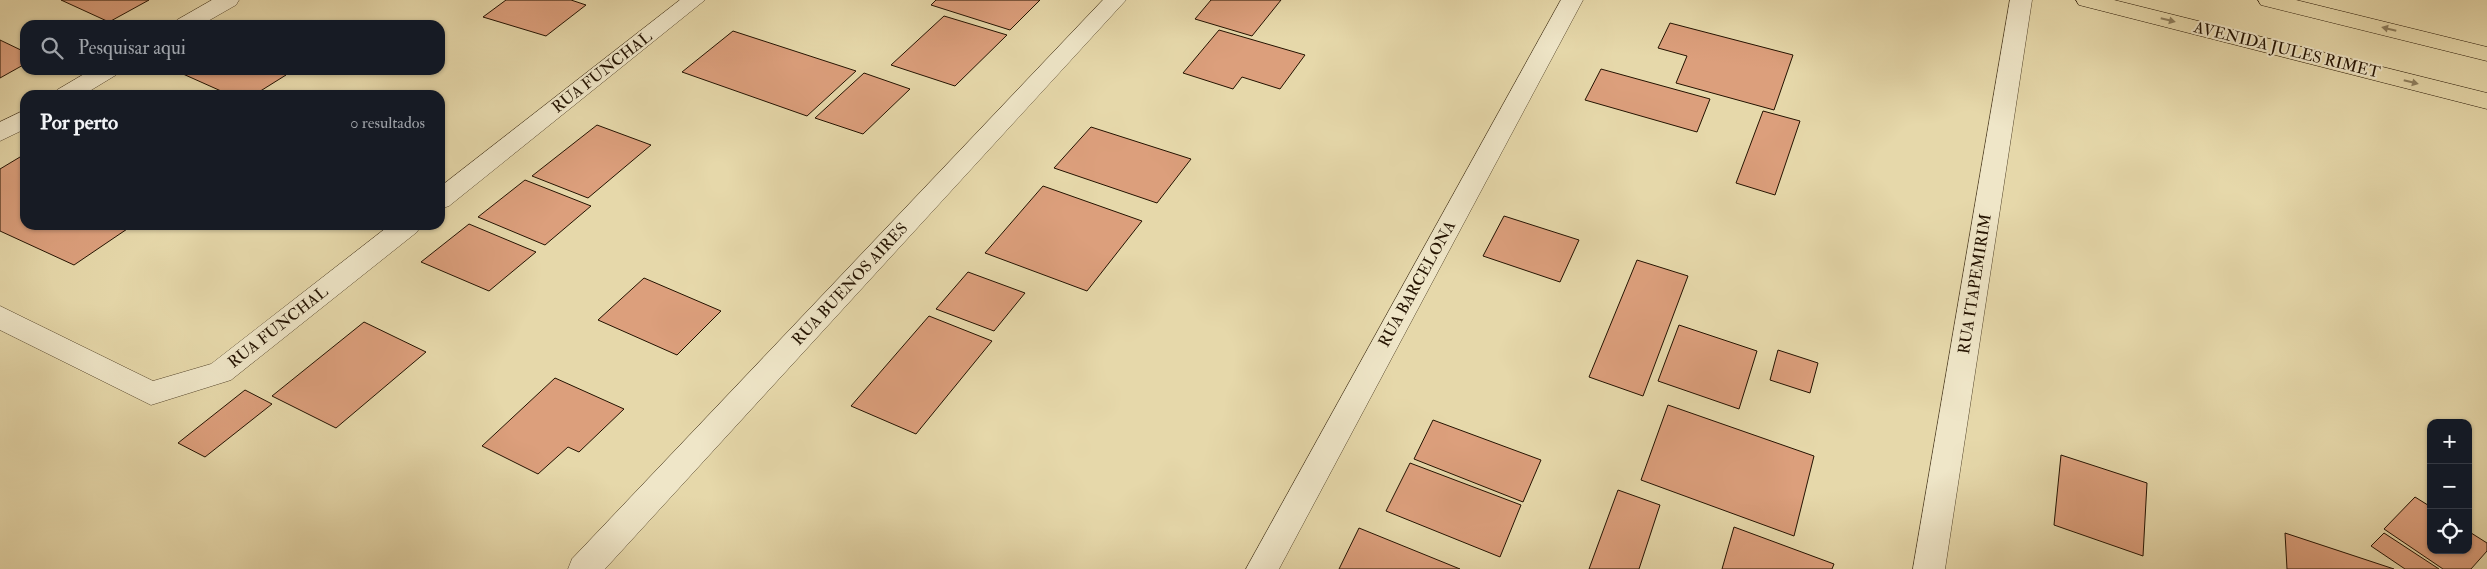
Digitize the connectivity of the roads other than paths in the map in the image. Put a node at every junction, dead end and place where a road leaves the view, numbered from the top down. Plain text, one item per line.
1 (228, 0) edge
2 (694, 0) edge
3 (1115, 0) edge
4 (1572, 0) edge
5 (2021, 0) edge
6 (2087, 0) edge
7 (2268, 0) edge
8 (194, 20) edge
9 (2487, 54) edge
10 (99, 75) edge
11 (74, 90) edge
12 (2487, 101) edge
13 (20, 121) edge
14 (0, 133) edge
15 (445, 196) edge
16 (402, 230) edge
17 (0, 317) edge
18 (584, 569) edge
19 (1262, 569) edge
20 (1929, 569) edge

1 - 8 street
2 - 15 street, RUA FUNCHAL
3 - 18 street, RUA BUENOS AIRES
4 - 19 street, RUA BARCELONA
5 - 20 street, RUA ITAPEMIRIM
6 -> 12 main road, AVENIDA JULES RIMET
9 -> 7 main road
10 - 11 street
13 - 14 street
16 - 17 street, RUA FUNCHAL

